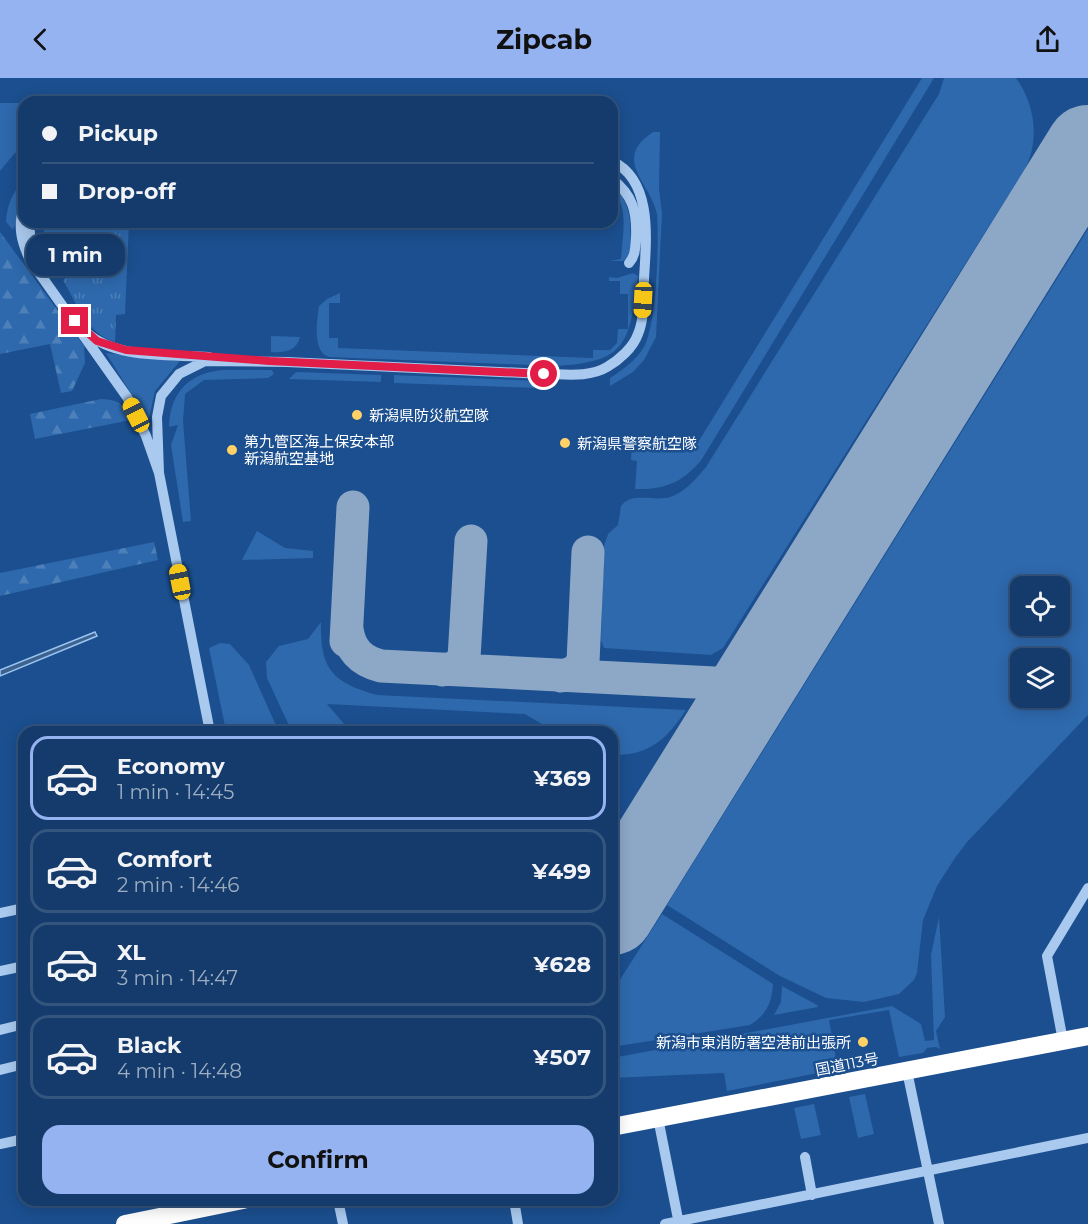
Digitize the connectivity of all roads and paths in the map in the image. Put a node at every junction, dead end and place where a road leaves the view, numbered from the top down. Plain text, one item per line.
1 (618, 166) edge
2 (618, 185) edge
3 (21, 228) edge
4 (29, 228) edge
5 (629, 263) dead end
6 (62, 302) junction
7 (75, 321) junction
8 (269, 361) junction
9 (159, 473) junction
10 (209, 726) edge
11 (1088, 888) edge
12 (18, 909) edge
13 (0, 913) edge
14 (18, 967) edge
15 (0, 971) edge
16 (18, 1025) edge
17 (0, 1029) edge
18 (1088, 1036) edge
19 (1064, 1041) junction
20 (18, 1066) edge
21 (0, 1070) edge
22 (907, 1071) junction
23 (658, 1118) junction
24 (618, 1126) edge
25 (1088, 1138) edge
26 (18, 1140) edge
27 (0, 1144) edge
28 (805, 1157) dead end
29 (928, 1171) junction
30 (812, 1195) junction
31 (214, 1206) edge
32 (339, 1206) edge
33 (515, 1206) edge
34 (679, 1223) edge
35 (129, 1224) edge
36 (343, 1224) edge
37 (518, 1224) edge
38 (665, 1224) edge
39 (939, 1224) edge

1 - 8 street
2 - 5 street
3 - 6 street
4 - 6 street
6 - 7 street
7 - 8 street
7 - 9 street
8 - 9 street
9 - 10 street
11 - 19 street
12 - 13 street
14 - 15 street
16 - 17 street
18 - 19 highway, 国道113号
19 - 22 highway, 国道113号
20 - 21 street
22 - 23 highway, 国道113号
22 - 29 street
23 - 24 highway, 国道113号
23 - 34 street
25 - 29 street
26 - 27 street
28 - 30 street
29 - 30 street
29 - 39 street
30 - 34 street
31 - 35 highway
32 - 36 street
33 - 37 street
34 - 38 street

